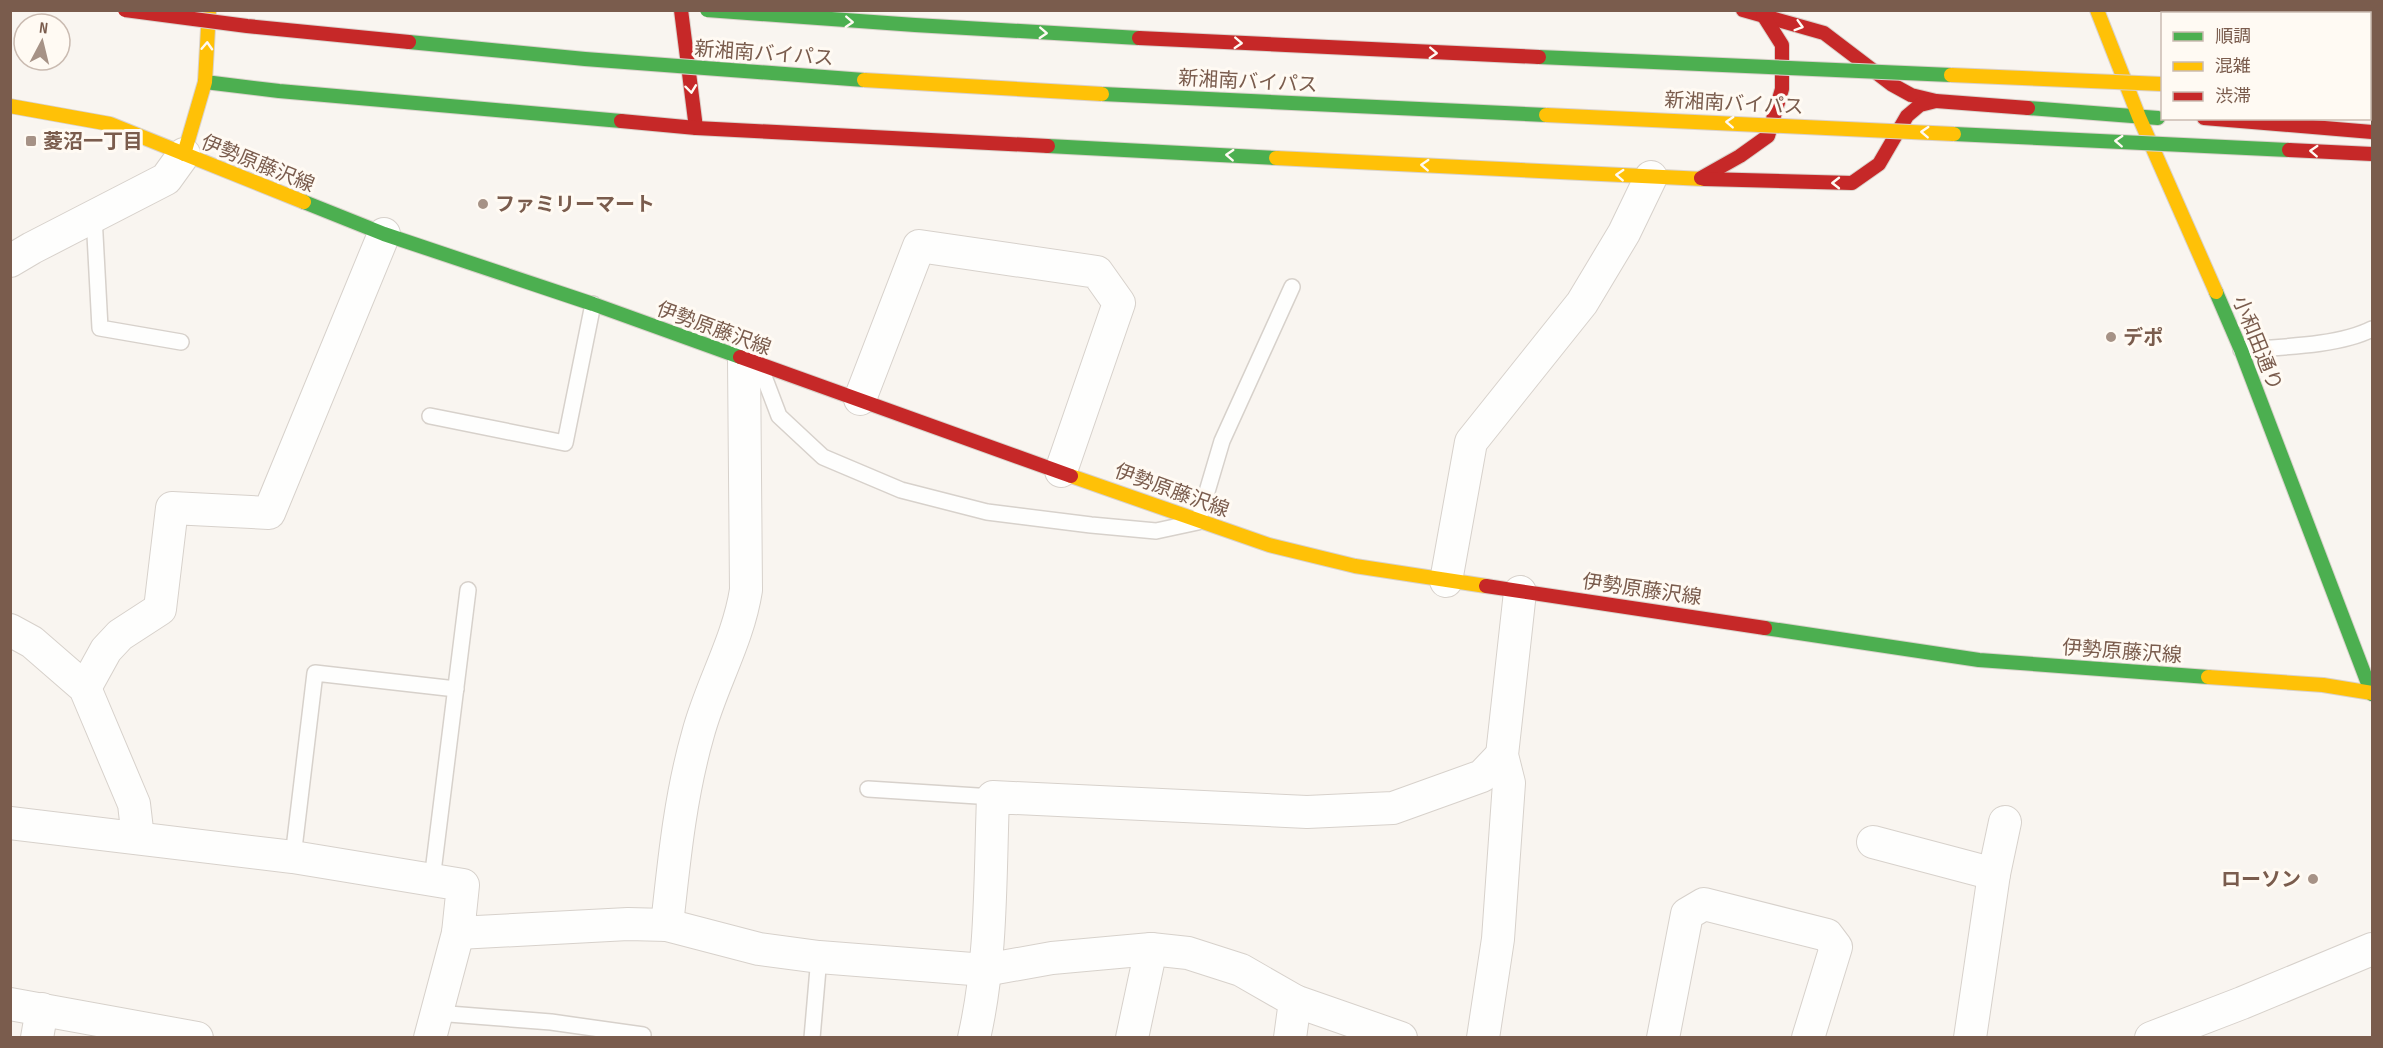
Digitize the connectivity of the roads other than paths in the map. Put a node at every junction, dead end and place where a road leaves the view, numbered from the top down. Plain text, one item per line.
1 (125, 10) edge
2 (209, 10) edge
3 (681, 10) edge
4 (707, 10) edge
5 (1743, 10) edge
6 (2097, 10) edge
7 (1763, 13) edge
8 (205, 82) junction
9 (2161, 84) edge
10 (1936, 101) junction
11 (10, 106) edge
12 (2139, 117) junction
13 (2161, 118) edge
14 (2229, 120) edge
15 (2341, 120) edge
16 (696, 128) junction
17 (2353, 130) junction
18 (2373, 132) edge
19 (184, 154) junction
20 (2373, 154) edge
21 (1651, 177) junction
22 (1701, 178) junction
23 (94, 216) junction
24 (384, 234) junction
25 (10, 261) edge
26 (1292, 287) dead end
27 (593, 304) junction
28 (2373, 329) edge
29 (181, 342) dead end
30 (2241, 350) junction
31 (752, 362) junction
32 (860, 399) junction
33 (430, 416) dead end
34 (1061, 471) junction
35 (1198, 522) junction
36 (1446, 581) junction
37 (468, 590) dead end
38 (1520, 592) junction
39 (10, 630) edge
40 (85, 688) junction
41 (456, 689) junction
42 (2372, 693) edge
43 (1502, 755) junction
44 (868, 789) dead end
45 (993, 797) junction
46 (2005, 822) dead end
47 (10, 823) edge
48 (138, 838) junction
49 (1873, 842) dead end
50 (293, 857) junction
51 (1994, 874) junction
52 (432, 880) junction
53 (667, 925) junction
54 (458, 933) junction
55 (1151, 949) junction
56 (2373, 949) edge
57 (819, 957) junction
58 (985, 970) junction
59 (1295, 1001) junction
60 (10, 1004) edge
61 (39, 1024) edge
62 (433, 1025) edge
63 (643, 1035) dead end
64 (180, 1036) edge
65 (812, 1038) edge
66 (974, 1038) edge
67 (1132, 1038) edge
68 (1290, 1038) edge
69 (1401, 1038) edge
70 (1483, 1038) edge
71 (1663, 1038) edge
72 (1808, 1038) edge
73 (1970, 1038) edge
74 (2151, 1038) edge

20 -> 1 main road, 新湘南バイパス, bridge
8 -> 2 main road
3 -> 16 main road
4 -> 9 main road, 新湘南バイパス, bridge
5 - 7 main road
6 - 12 main road, 小和田通り
7 -> 10 main road
7 - 22 main road
8 - 16 main road
8 - 19 main road
10 - 12 main road
10 -> 22 main road
11 - 19 main road, 伊勢原藤沢線
12 - 13 main road
12 - 30 main road, 小和田通り
14 - 17 main road
15 - 17 main road
21 -> 16 main road
17 - 18 main road
19 - 23 street
19 - 24 main road, 伊勢原藤沢線
21 - 22 main road
21 - 36 street
23 - 25 street
23 - 29 lane
24 - 27 main road, 伊勢原藤沢線
24 - 40 street
26 - 35 lane
27 - 31 main road, 伊勢原藤沢線
27 - 33 lane
28 - 30 lane
30 - 42 main road, 小和田通り
31 - 32 main road, 伊勢原藤沢線
31 - 35 lane
31 - 53 street
32 - 34 main road, 伊勢原藤沢線
32 - 34 street
34 - 35 main road, 伊勢原藤沢線
35 - 36 main road, 伊勢原藤沢線
36 - 38 main road, 伊勢原藤沢線
37 - 41 lane
38 - 42 main road, 伊勢原藤沢線
38 - 43 street
39 - 40 street
40 - 48 street
41 - 50 lane
41 - 52 lane
43 - 45 street
43 - 70 street
44 - 45 lane
45 - 58 street
46 - 51 street
47 - 48 street
48 - 50 street
49 - 51 street
50 - 52 street
51 - 73 street
52 - 54 street
53 - 54 street
53 - 57 street
54 - 62 street
55 - 58 street
55 - 59 street
55 - 67 street
56 - 74 street
57 - 58 street
57 - 65 lane
58 - 66 street
59 - 68 street
59 - 69 street
60 - 61 street
61 - 64 street
62 - 63 lane
71 - 72 street

